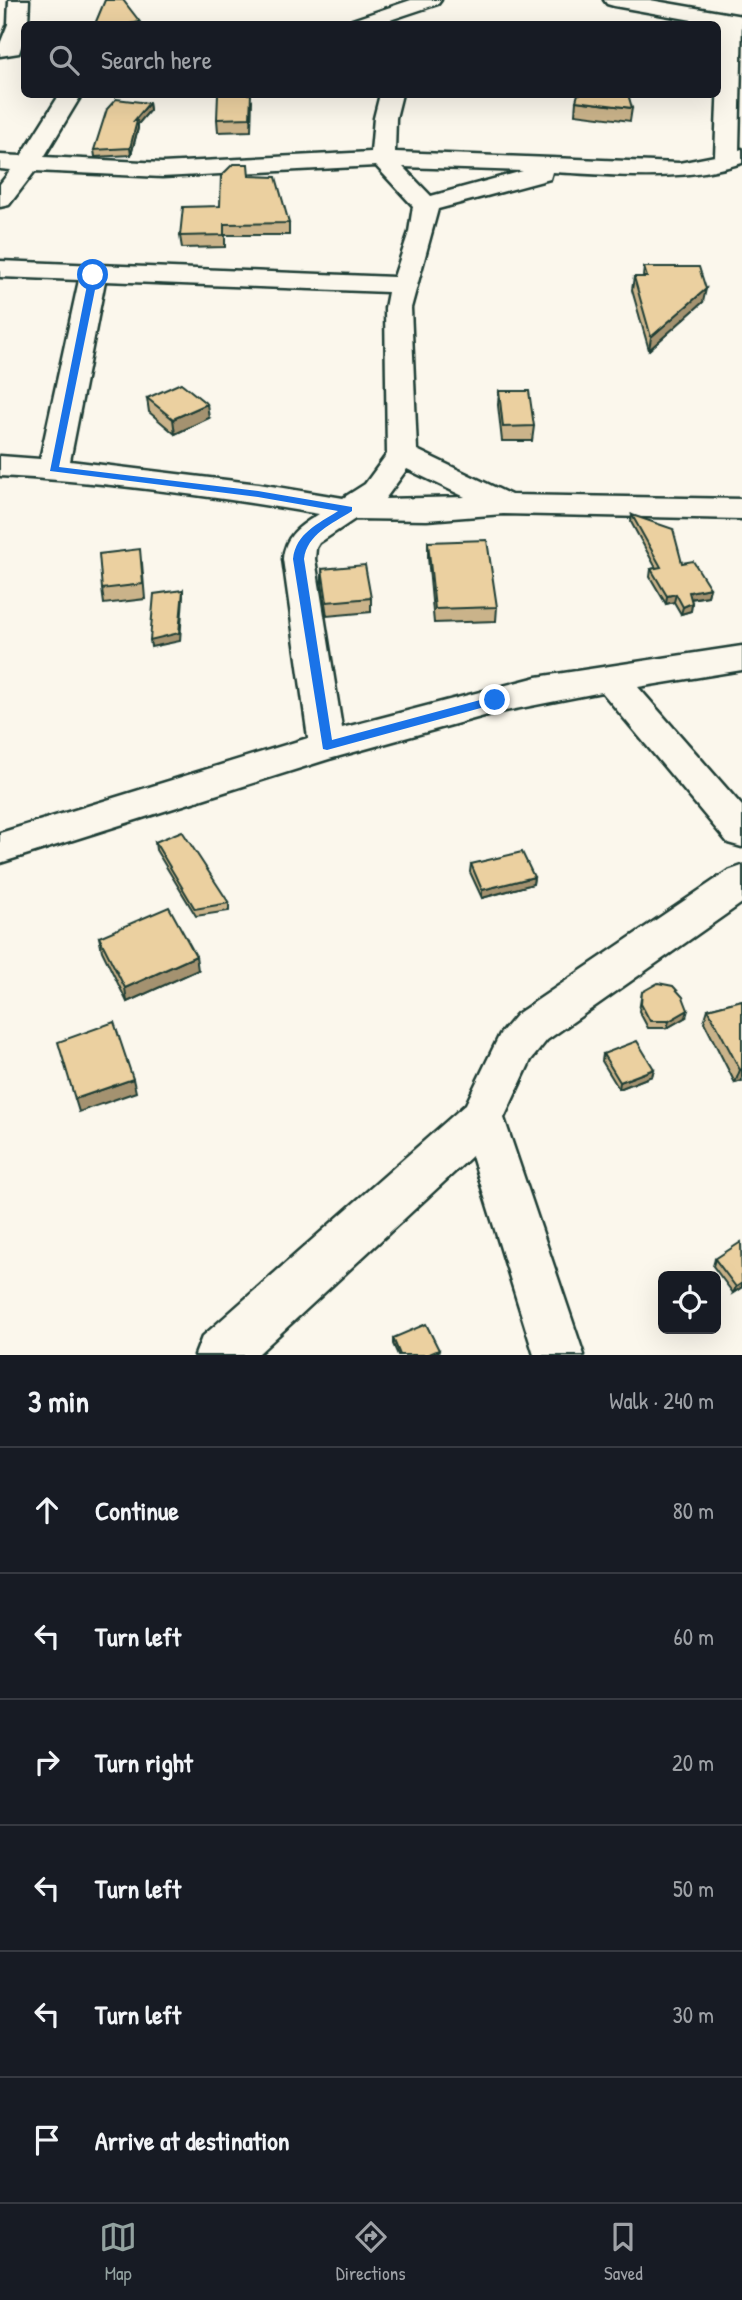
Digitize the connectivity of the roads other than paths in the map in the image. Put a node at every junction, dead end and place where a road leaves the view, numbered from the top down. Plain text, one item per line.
1 (19, 0) edge
2 (431, 0) edge
3 (614, 0) edge
4 (406, 17) edge
5 (379, 21) edge
6 (737, 22) edge
7 (12, 49) edge
8 (69, 98) edge
9 (389, 98) edge
10 (382, 159) junction
11 (734, 159) edge
12 (0, 162) edge
13 (28, 164) junction
14 (571, 166) junction
15 (0, 200) edge
16 (426, 205) junction
17 (0, 269) edge
18 (93, 275) junction
19 (402, 285) junction
20 (402, 454) junction
21 (0, 466) edge
22 (53, 469) junction
23 (506, 505) junction
24 (348, 509) junction
25 (742, 509) edge
26 (742, 658) edge
27 (610, 678) junction
28 (327, 746) junction
29 (742, 832) edge
30 (0, 848) edge
31 (742, 882) edge
32 (482, 1118) junction
33 (220, 1355) edge
34 (559, 1355) edge

1 - 7 street
2 - 4 street
3 - 6 street
4 - 5 street
6 - 11 street
8 - 13 street
9 - 10 street
10 - 13 street
10 - 14 street
10 - 16 street
11 - 14 street
12 - 13 street
13 - 15 street
14 - 16 street
16 - 19 street
17 - 18 street
18 - 19 street
18 - 22 street
19 - 20 street
20 - 23 street
20 - 24 street
21 - 22 street
22 - 24 street
23 - 24 street
23 - 25 street
24 - 28 street
26 - 27 street
27 - 28 street
27 - 29 street
28 - 30 street
31 - 32 street
32 - 33 street
32 - 34 street

